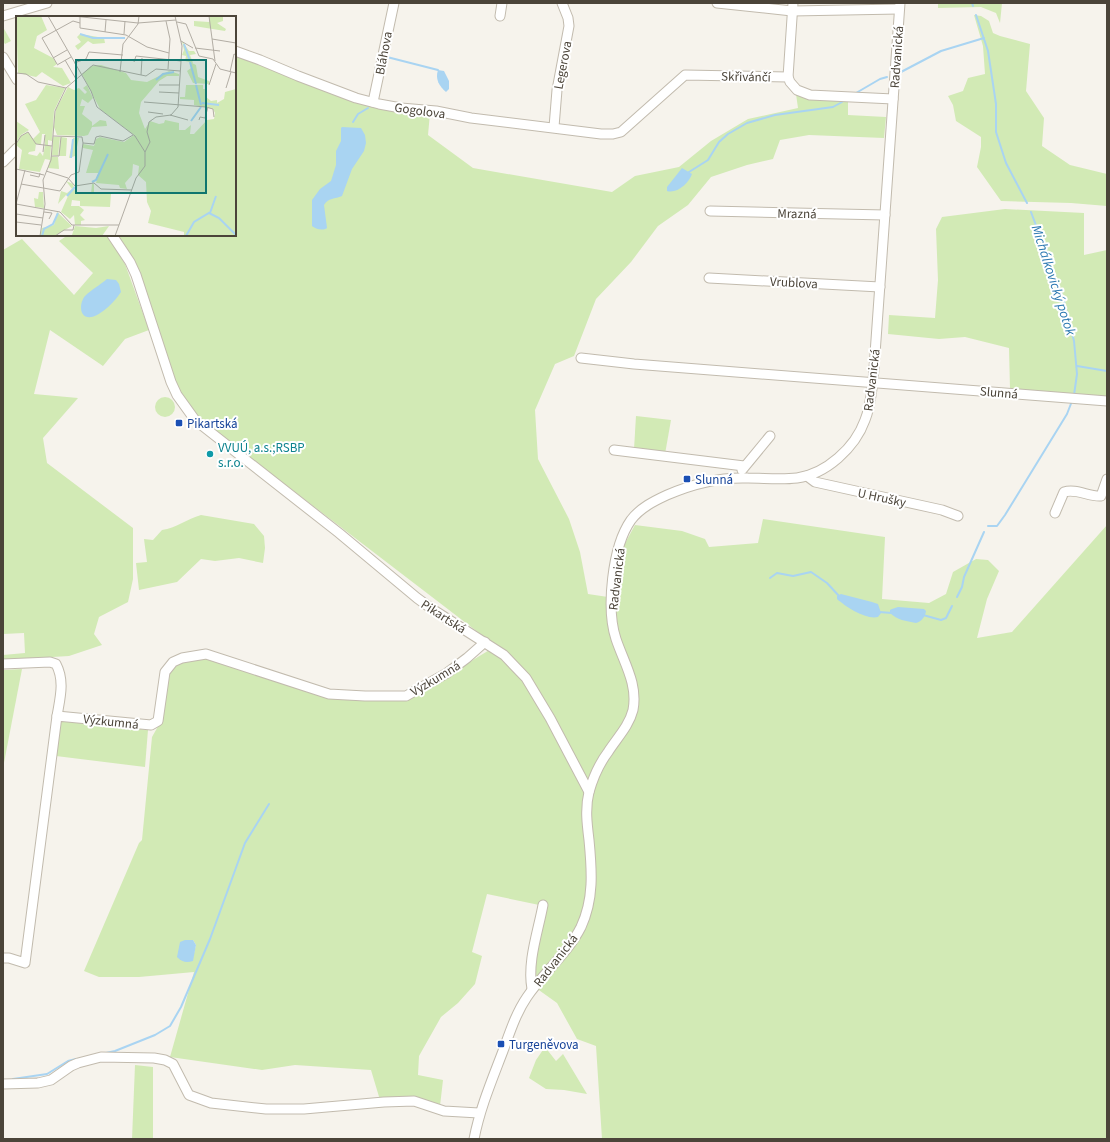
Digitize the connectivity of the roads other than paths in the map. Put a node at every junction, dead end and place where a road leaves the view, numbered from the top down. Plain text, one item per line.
1 (47, 3) edge
2 (394, 3) edge
3 (502, 3) edge
4 (562, 3) edge
5 (717, 3) edge
6 (900, 6) edge
7 (792, 7) edge
8 (3, 16) edge
9 (500, 16) dead end
10 (236, 51) edge
11 (3, 57) edge
12 (788, 77) junction
13 (16, 78) edge
14 (893, 99) junction
15 (373, 102) junction
16 (554, 127) junction
17 (613, 134) joint
18 (16, 149) edge
19 (3, 162) edge
20 (710, 211) dead end
21 (885, 215) junction
22 (113, 236) edge
23 (709, 278) dead end
24 (880, 287) junction
25 (581, 358) dead end
26 (873, 382) junction
27 (1107, 400) edge
28 (770, 436) dead end
29 (614, 450) dead end
30 (744, 466) junction
31 (807, 476) junction
32 (736, 478) junction
33 (1107, 479) edge
34 (1055, 513) dead end
35 (958, 516) dead end
36 (485, 642) junction
37 (3, 664) edge
38 (58, 716) junction
39 (589, 792) junction
40 (543, 906) dead end
41 (3, 958) edge
42 (532, 989) junction
43 (3, 1084) edge
44 (479, 1113) junction
45 (474, 1139) edge

1 - 8 street
2 - 15 street, Bláhova
3 - 9 street
4 - 16 street, Legerova
5 - 7 street
6 - 7 street
6 - 14 street, Radvanická
7 - 12 street
10 - 15 street, Gogolova
11 - 13 street
12 - 14 street, Skřivánčí
12 - 17 street, Skřivánčí
14 - 21 street, Radvanická
15 - 16 street, Gogolova
16 - 17 street, Gogolova
18 - 19 street
20 - 21 street, Mrazná
21 - 24 street, Radvanická
22 - 36 street, Pikartská
23 - 24 street, Vrublova
24 - 26 street, Radvanická
25 - 26 street, Slunná
26 - 27 street, Slunná
26 - 31 street, Radvanická
28 - 30 street
29 - 30 street
30 - 32 street
31 - 32 street, Radvanická
31 - 35 street, U Hrušky
32 - 39 street, Radvanická
33 - 34 street
36 - 38 street, Výzkumná
36 - 39 street, Pikartská
37 - 38 street
38 - 41 street
39 - 42 street, Radvanická
40 - 42 street
42 - 44 street, Radvanická
43 - 44 street
44 - 45 street, Radvanická

